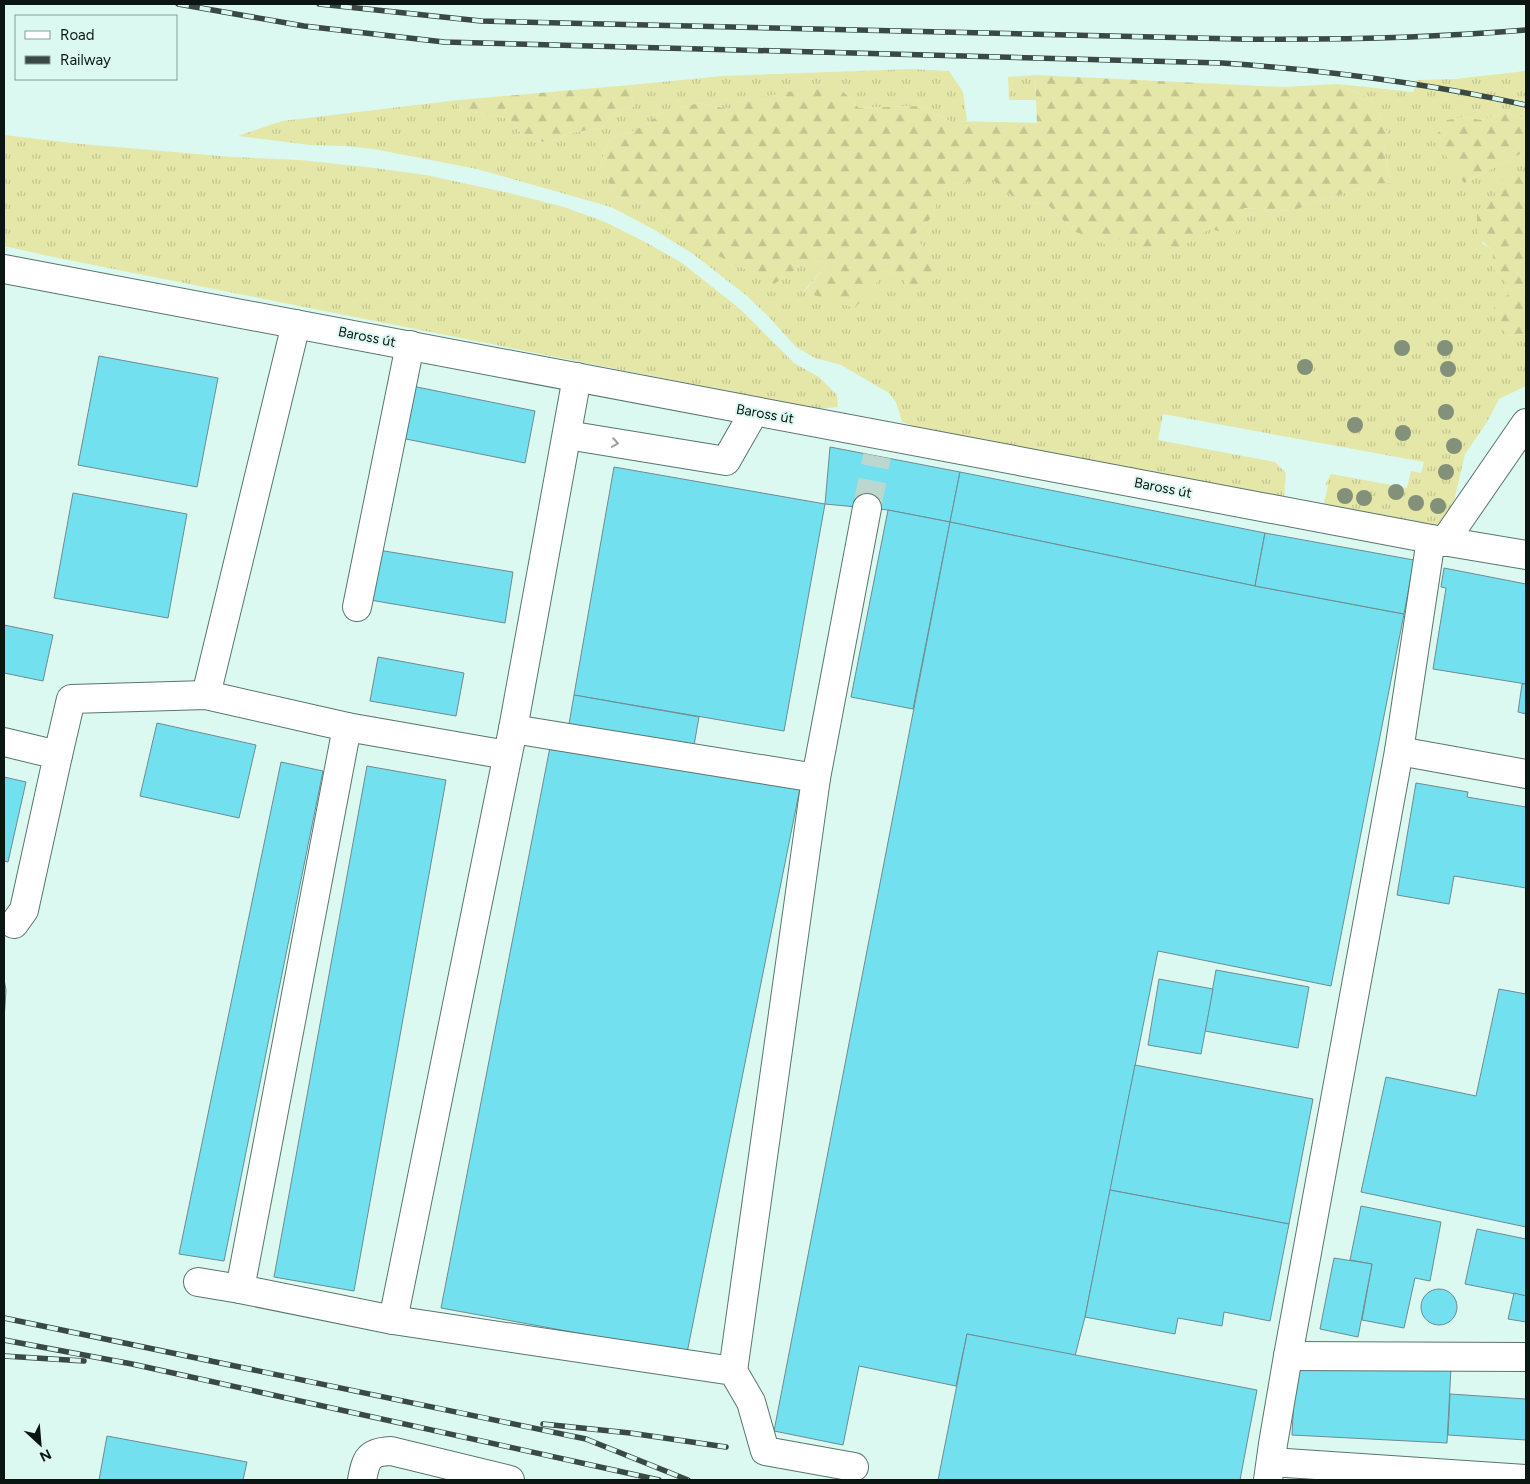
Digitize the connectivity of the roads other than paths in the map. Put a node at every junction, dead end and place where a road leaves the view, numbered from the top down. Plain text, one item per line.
1 (4, 269) edge
2 (296, 324) junction
3 (410, 345) junction
4 (578, 377) junction
5 (754, 412) junction
6 (1526, 423) edge
7 (567, 435) junction
8 (867, 508) tunnel mouth
9 (1438, 540) junction
10 (1526, 555) edge
11 (357, 607) dead end
12 (206, 695) junction
13 (347, 728) junction
14 (513, 729) junction
15 (4, 742) edge
16 (1399, 751) junction
17 (58, 754) junction
18 (507, 755) junction
19 (1526, 774) edge
20 (816, 778) junction
21 (14, 924) dead end
22 (198, 1282) dead end
23 (240, 1289) junction
24 (393, 1320) junction
25 (1288, 1356) junction
26 (1526, 1357) edge
27 (733, 1371) junction
28 (1271, 1462) edge
29 (854, 1467) dead end
30 (1429, 1477) edge
31 (1526, 1479) edge
32 (362, 1480) edge
33 (510, 1480) edge

1 - 2 street, Baross út
2 - 3 street, Baross út
2 - 12 street
3 - 4 street, Baross út
3 - 11 street
4 - 5 street, Baross út
4 - 7 street
7 -> 5 street
5 - 9 street, Baross út
6 - 9 street
7 - 14 street
8 - 20 street
9 - 10 street, Baross út
9 - 16 street
12 - 13 street
12 - 17 street
13 - 18 street
13 - 23 street
14 - 18 street
14 - 20 street
15 - 17 street
16 - 19 street
16 - 25 street
17 - 21 street
18 - 24 street
20 - 27 street
22 - 23 street
23 - 24 street
24 - 27 street
25 - 26 street
25 - 28 street
27 - 29 street
28 - 30 street
30 - 31 street
32 - 33 street

